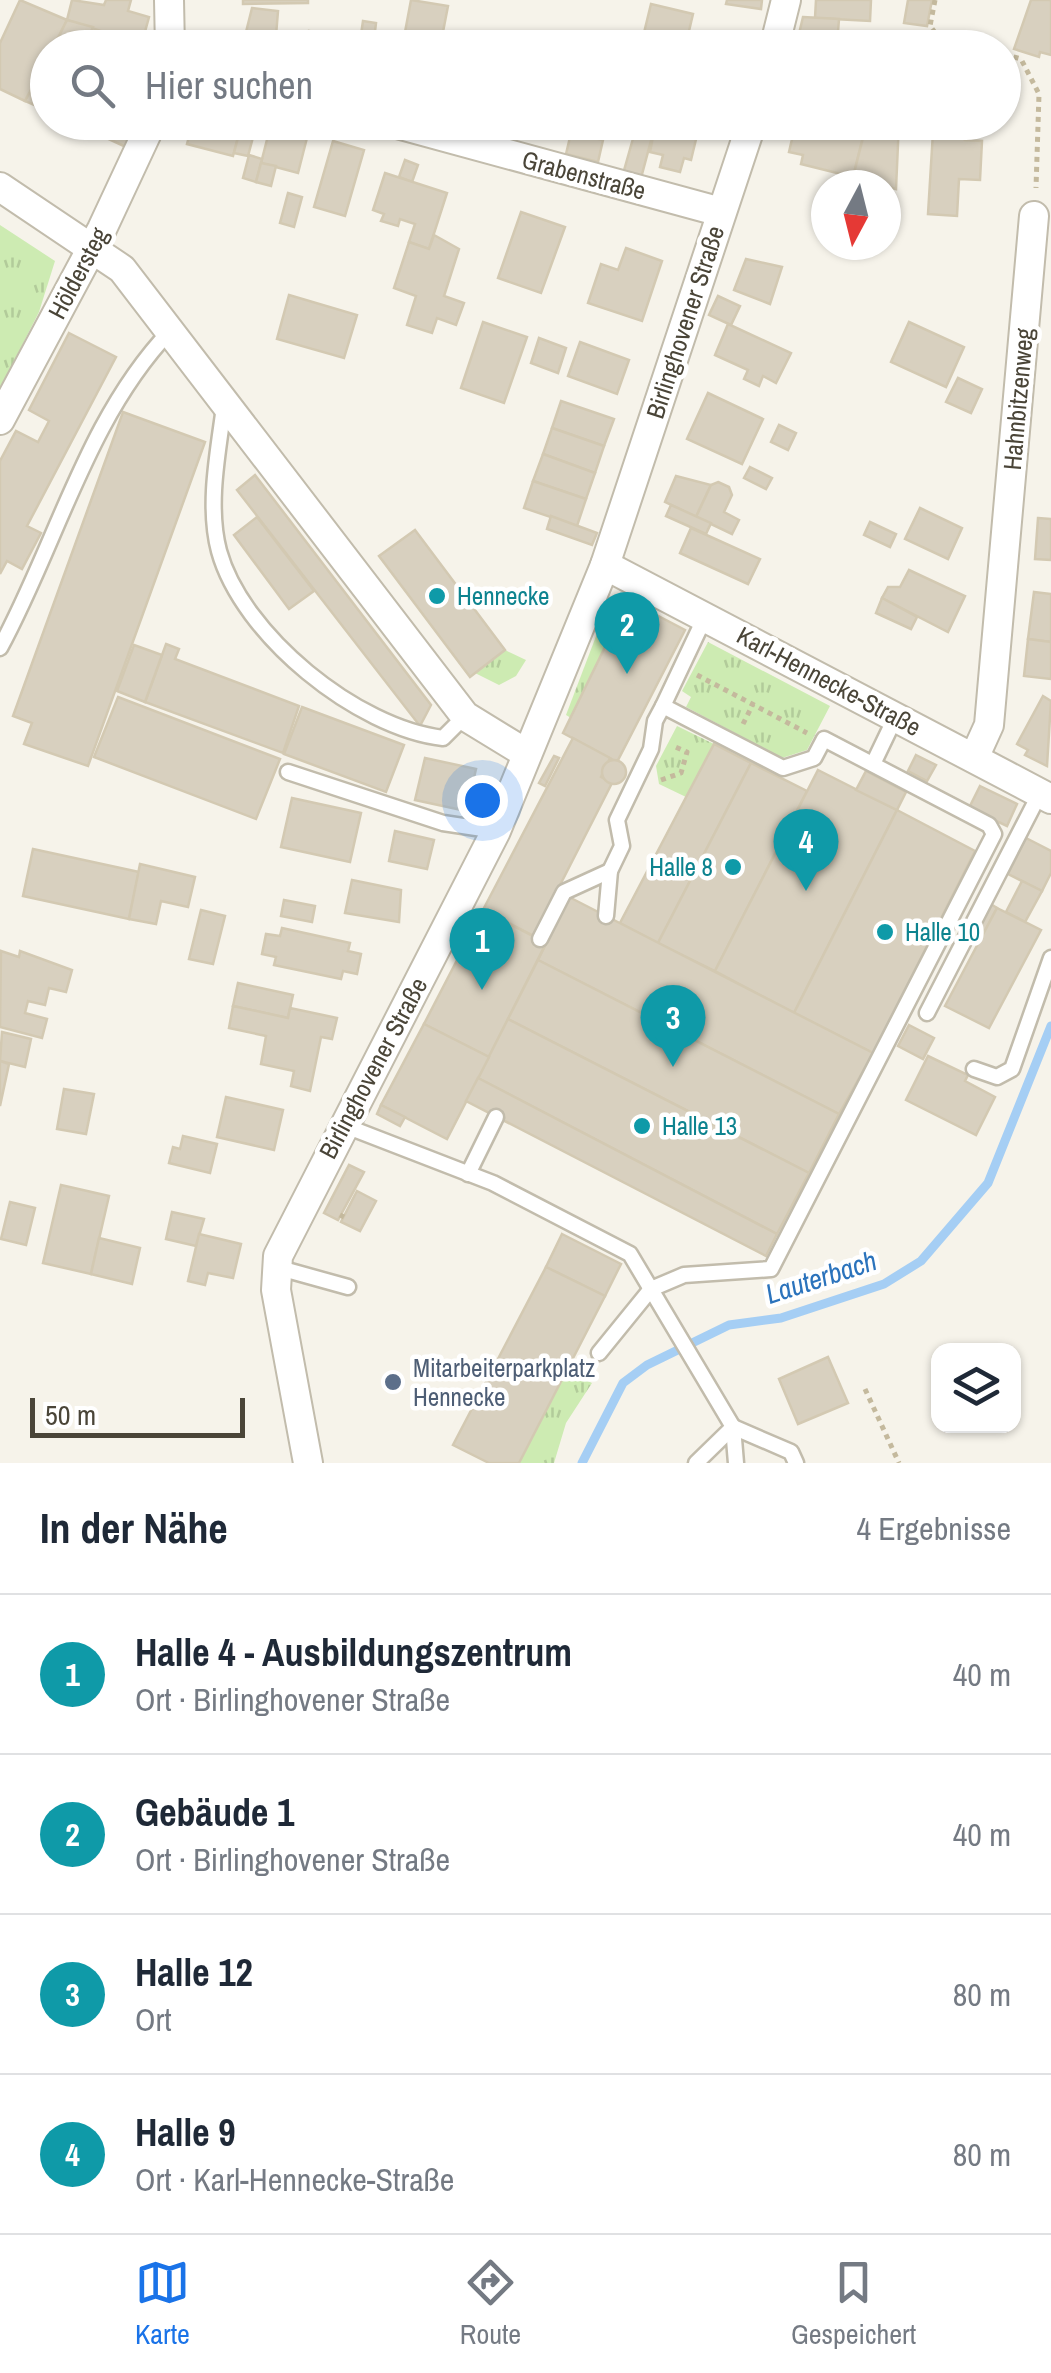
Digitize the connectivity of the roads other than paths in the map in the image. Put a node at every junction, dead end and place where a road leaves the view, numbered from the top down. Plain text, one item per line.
1 (169, 0) edge
2 (786, 0) edge
3 (170, 30) edge
4 (778, 30) edge
5 (143, 140) edge
6 (456, 140) edge
7 (746, 140) edge
8 (0, 187) edge
9 (721, 212) junction
10 (1034, 216) road end
11 (92, 248) junction
12 (170, 331) junction
13 (224, 407) junction
14 (0, 420) edge
15 (605, 565) junction
16 (706, 616) junction
17 (0, 648) edge
18 (663, 706) junction
19 (896, 715) junction
20 (465, 716) junction
21 (527, 754) junction
22 (974, 758) junction
23 (873, 764) junction
24 (288, 772) dead end
25 (1045, 796) edge
26 (496, 830) junction
27 (610, 871) junction
28 (606, 916) dead end
29 (540, 939) dead end
30 (1051, 958) edge
31 (927, 1013) dead end
32 (974, 1070) dead end
33 (496, 1116) dead end
34 (342, 1125) junction
35 (468, 1174) junction
36 (276, 1267) junction
37 (348, 1287) dead end
38 (651, 1288) junction
39 (599, 1353) dead end
40 (732, 1427) junction
41 (308, 1463) edge
42 (696, 1463) edge
43 (736, 1463) edge
44 (796, 1463) edge

1 - 3 street
2 - 4 street
5 - 11 street, Höldersteg
6 - 9 street, Grabenstraße
7 - 9 street, Birlinghovener Straße
8 - 11 street
9 - 15 street, Birlinghovener Straße
10 - 22 street, Hahnbitzenweg
11 - 12 street
11 - 14 street, Höldersteg
12 - 13 street
12 - 17 lane
13 - 20 street
13 - 20 lane
15 - 16 street, Karl-Hennecke-Straße
15 - 21 street, Birlinghovener Straße
16 - 18 lane
16 - 19 street, Karl-Hennecke-Straße
18 - 23 lane
18 - 27 lane
19 - 22 street, Karl-Hennecke-Straße
19 - 23 lane
20 - 21 street
21 - 26 street, Birlinghovener Straße
22 - 25 street, Karl-Hennecke-Straße
23 - 38 lane
24 - 26 lane
25 - 31 lane
26 - 34 street, Birlinghovener Straße
27 - 28 lane
27 - 29 lane
30 - 32 lane
33 - 35 lane
34 - 35 lane
34 - 36 street, Birlinghovener Straße
35 - 38 lane
36 - 37 lane
36 - 41 street
38 - 39 lane
38 - 40 lane
40 - 42 lane
40 - 43 lane
40 - 44 lane

